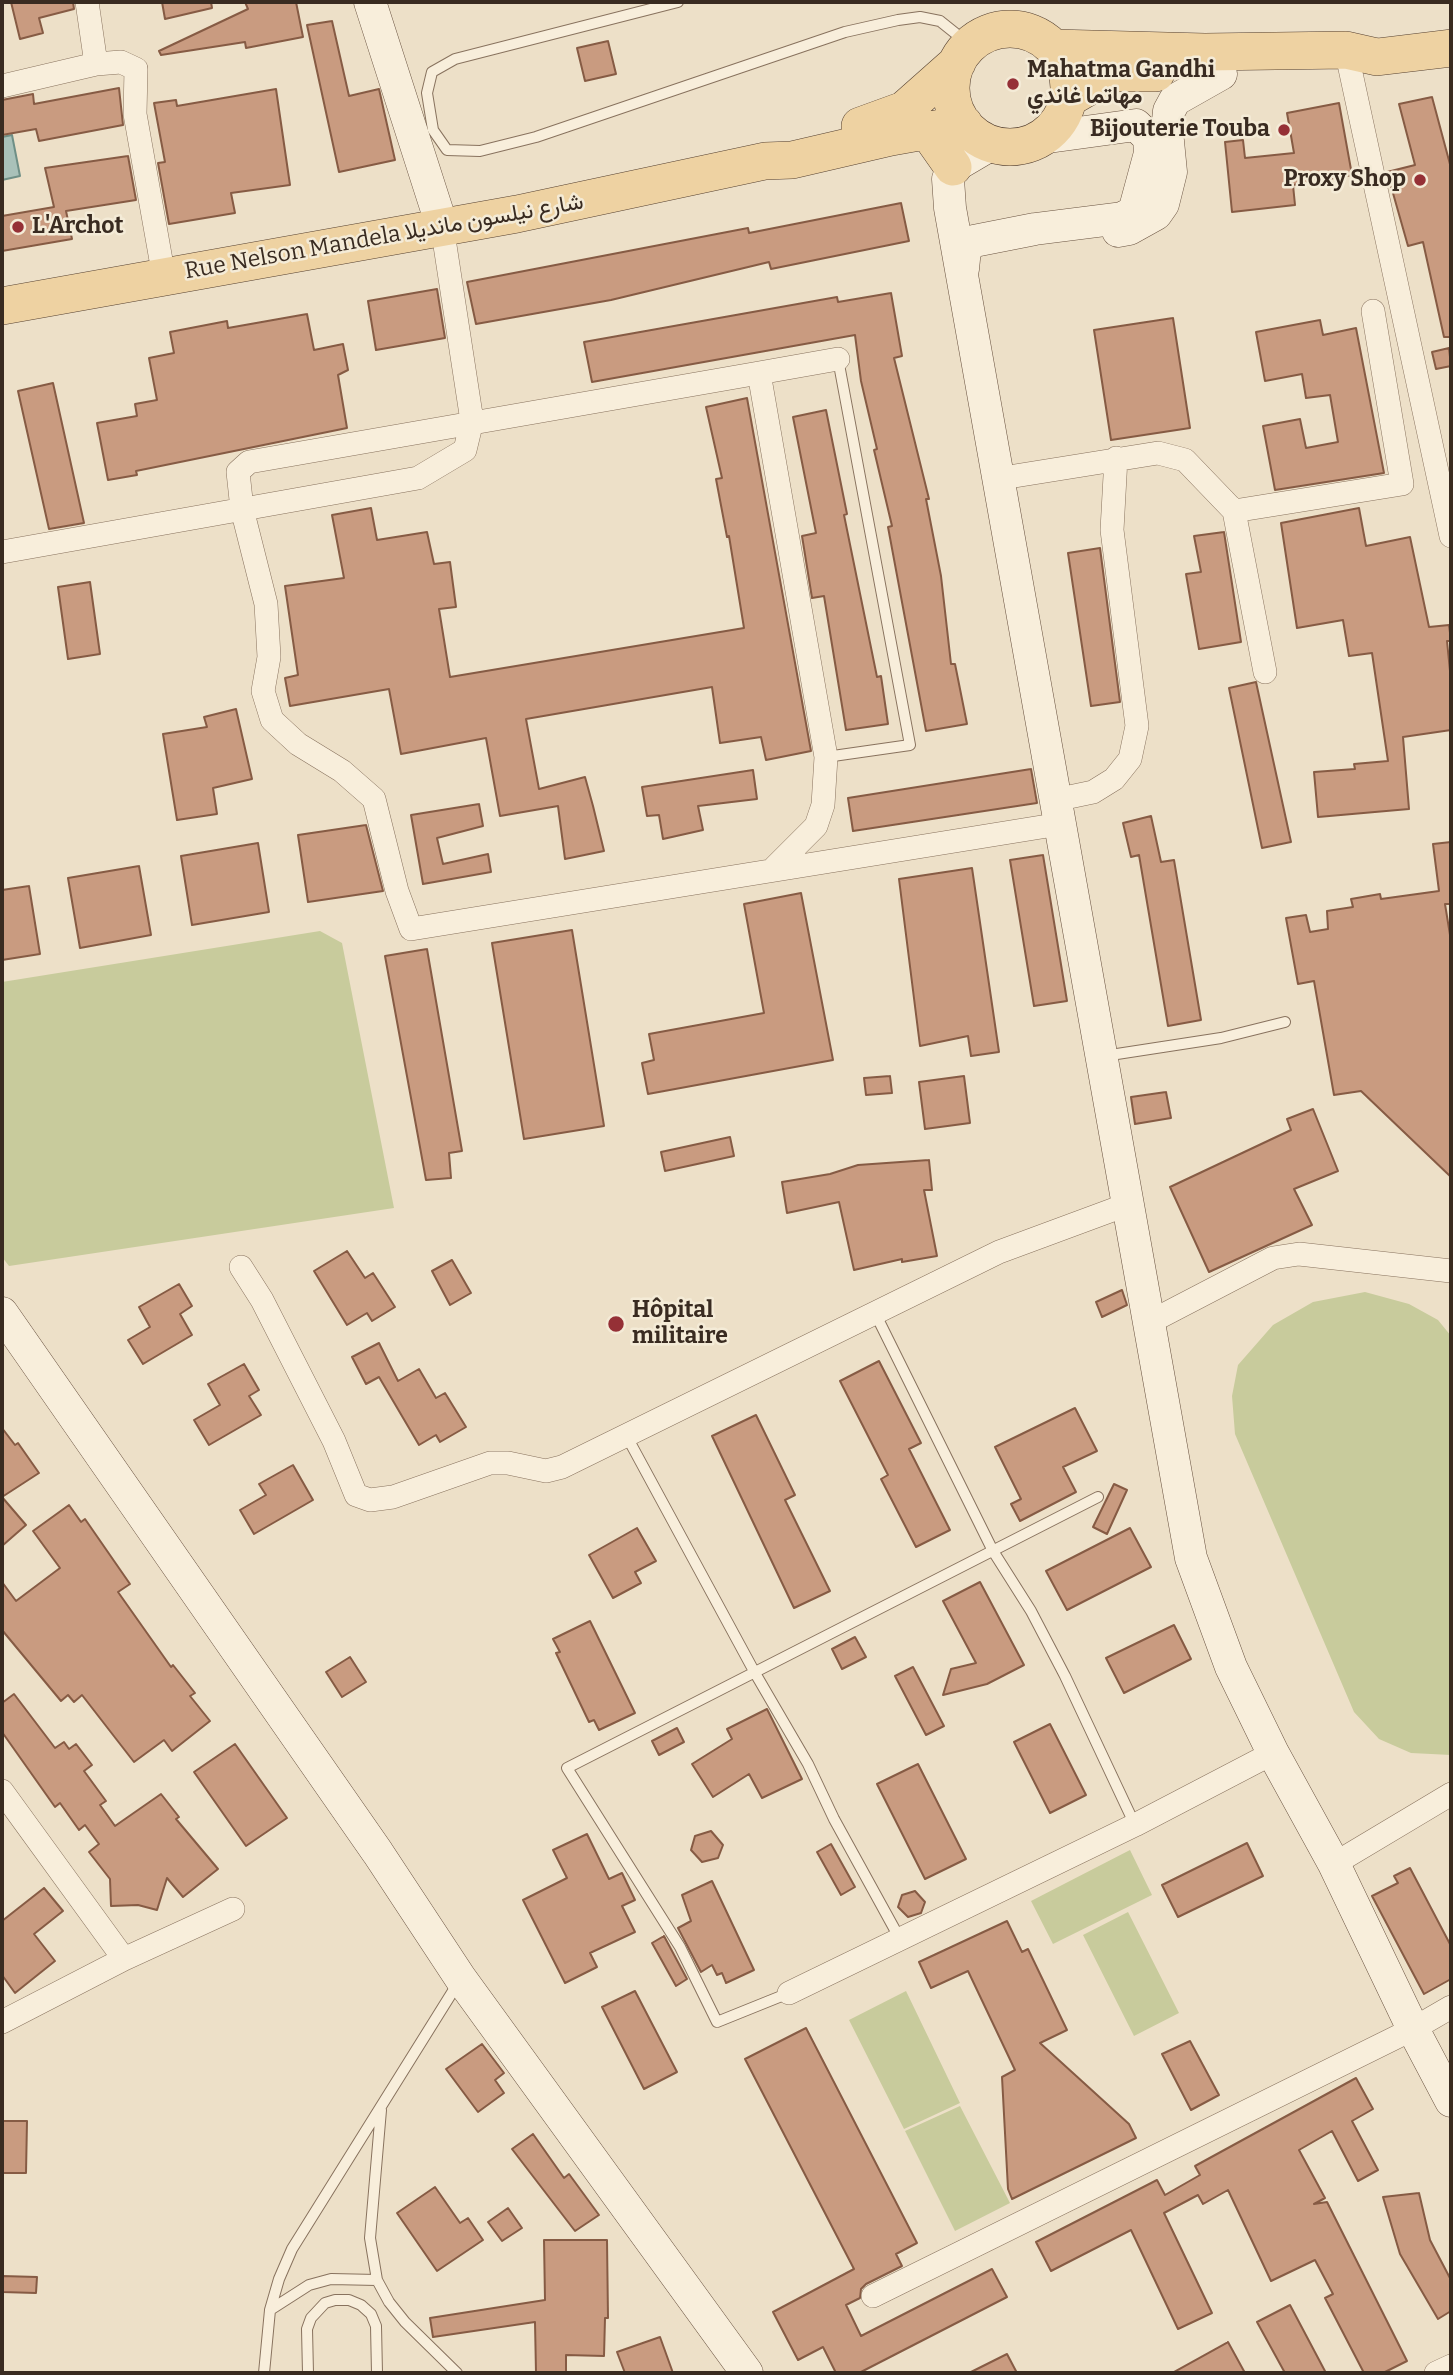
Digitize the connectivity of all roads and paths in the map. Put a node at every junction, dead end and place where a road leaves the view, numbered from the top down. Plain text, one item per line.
1 (87, 2) edge
2 (370, 2) edge
3 (678, 2) edge
4 (1054, 48) junction
5 (1451, 48) edge
6 (963, 54) junction
7 (1357, 60) junction
8 (96, 64) junction
9 (1220, 74) junction
10 (2, 86) edge
11 (1069, 98) junction
12 (927, 130) junction
13 (978, 134) junction
14 (1041, 138) junction
15 (765, 161) junction
16 (953, 167) junction
17 (442, 226) junction
18 (962, 270) junction
19 (164, 277) junction
20 (2, 306) edge
21 (1373, 311) dead end
22 (838, 359) joint
23 (759, 373) junction
24 (472, 421) junction
25 (1116, 458) junction
26 (996, 479) junction
27 (242, 509) junction
28 (1234, 511) junction
29 (1451, 536) edge
30 (2, 552) edge
31 (1265, 672) dead end
32 (827, 757) junction
33 (1058, 812) junction
34 (775, 867) junction
35 (1285, 1023) dead end
36 (1102, 1057) junction
37 (1126, 1205) junction
38 (241, 1267) dead end
39 (1451, 1271) edge
40 (876, 1312) junction
41 (2, 1313) edge
42 (1150, 1322) junction
43 (626, 1435) junction
44 (1098, 1497) dead end
45 (993, 1551) junction
46 (755, 1673) junction
47 (1273, 1753) junction
48 (2, 1791) edge
49 (1451, 1794) edge
50 (1135, 1825) junction
51 (1334, 1864) junction
52 (233, 1909) dead end
53 (900, 1939) junction
54 (124, 1959) junction
55 (461, 1979) junction
56 (789, 1993) joint
57 (1451, 2007) edge
58 (2, 2022) edge
59 (1413, 2029) junction
60 (1451, 2101) edge
61 (382, 2107) junction
62 (377, 2280) junction
63 (873, 2296) dead end
64 (270, 2310) junction
65 (1451, 2365) edge
66 (264, 2373) edge
67 (307, 2373) edge
68 (377, 2373) edge
69 (457, 2373) edge
70 (747, 2373) edge
71 (1436, 2373) edge

1 - 8 street
2 - 17 street
3 - 6 lane
4 - 6 main road
4 - 7 main road
4 - 11 main road
5 - 7 main road
6 - 13 main road
6 - 15 main road, Rue Nelson Mandela شارع نيلسون مانديلا
7 - 9 main road
7 - 29 street
8 - 10 street
8 - 19 street
9 - 11 main road
9 - 18 street
11 - 14 main road
12 - 13 main road, Rue Nelson Mandela شارع نيلسون مانديلا
12 - 15 main road, Rue Nelson Mandela شارع نيلسون مانديلا
12 - 16 main road
13 - 14 main road
13 - 16 street
14 - 18 street
15 - 17 main road, Rue Nelson Mandela شارع نيلسون مانديلا
16 - 18 street
17 - 19 main road, Rue Nelson Mandela شارع نيلسون مانديلا
17 - 24 street
18 - 26 street
19 - 20 main road, Rue Nelson Mandela شارع نيلسون مانديلا
21 - 28 street
22 - 23 street
22 - 32 lane
23 - 24 street
23 - 32 street
24 - 27 street
24 - 27 street
25 - 26 street
25 - 28 street
25 - 33 street
26 - 33 street
27 - 30 street
27 - 34 street
28 - 31 street
32 - 34 street
33 - 34 street
33 - 36 street
35 - 36 lane
36 - 37 street
37 - 40 street
37 - 42 street
38 - 43 street
39 - 42 street
40 - 43 street
40 - 45 lane
41 - 55 street
42 - 47 street
43 - 46 lane
44 - 45 lane
45 - 46 lane
45 - 50 lane
46 - 53 lane
46 - 56 lane
47 - 50 street
47 - 51 street
48 - 54 street
49 - 51 street
50 - 53 street
51 - 59 street
52 - 54 street
53 - 56 street
54 - 58 street
55 - 61 lane
55 - 70 street
57 - 59 street
59 - 60 street
59 - 63 street
61 - 62 lane
61 - 64 lane
62 - 64 lane
62 - 69 lane
64 - 66 lane
65 - 71 street
67 - 68 lane

